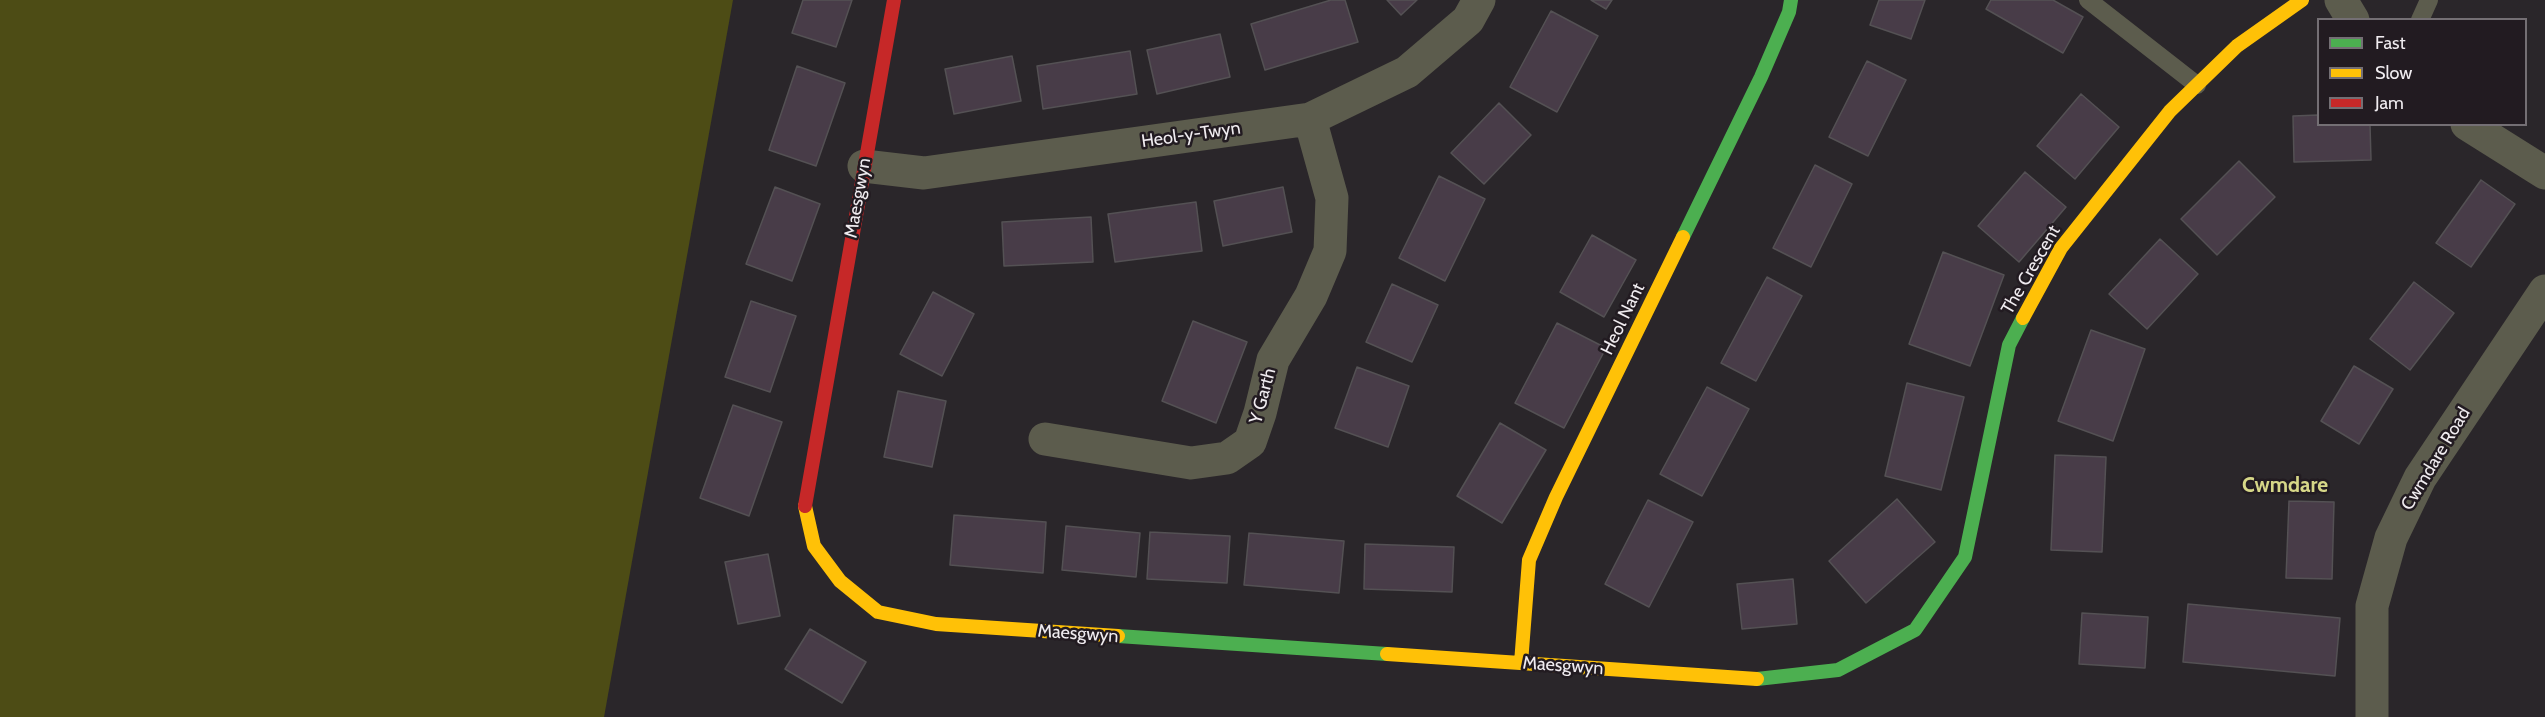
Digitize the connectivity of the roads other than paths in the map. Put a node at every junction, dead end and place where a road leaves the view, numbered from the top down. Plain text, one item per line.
1 (894, 0) edge
2 (1479, 0) edge
3 (1791, 0) edge
4 (2088, 0) edge
5 (2302, 0) edge
6 (2341, 0) edge
7 (2429, 0) edge
8 (2352, 18) edge
9 (2422, 18) edge
10 (2197, 85) junction
11 (1310, 119) junction
12 (2470, 126) edge
13 (864, 166) junction
14 (2545, 173) edge
15 (2545, 291) edge
16 (1045, 439) dead end
17 (1915, 630) joint
18 (1521, 663) junction
19 (2372, 717) edge

1 - 13 street, Maesgwyn
2 - 11 street, Heol-y-Twyn
3 - 18 street, Heol Nant
4 - 10 lane
5 - 10 street, The Crescent
6 - 8 street
7 - 9 lane
10 - 17 street, The Crescent
11 - 13 street, Heol-y-Twyn
11 - 16 street, Y Garth
12 - 14 street
13 - 18 street, Maesgwyn
15 - 19 street, Cwmdare Road
17 - 18 street, Maesgwyn

